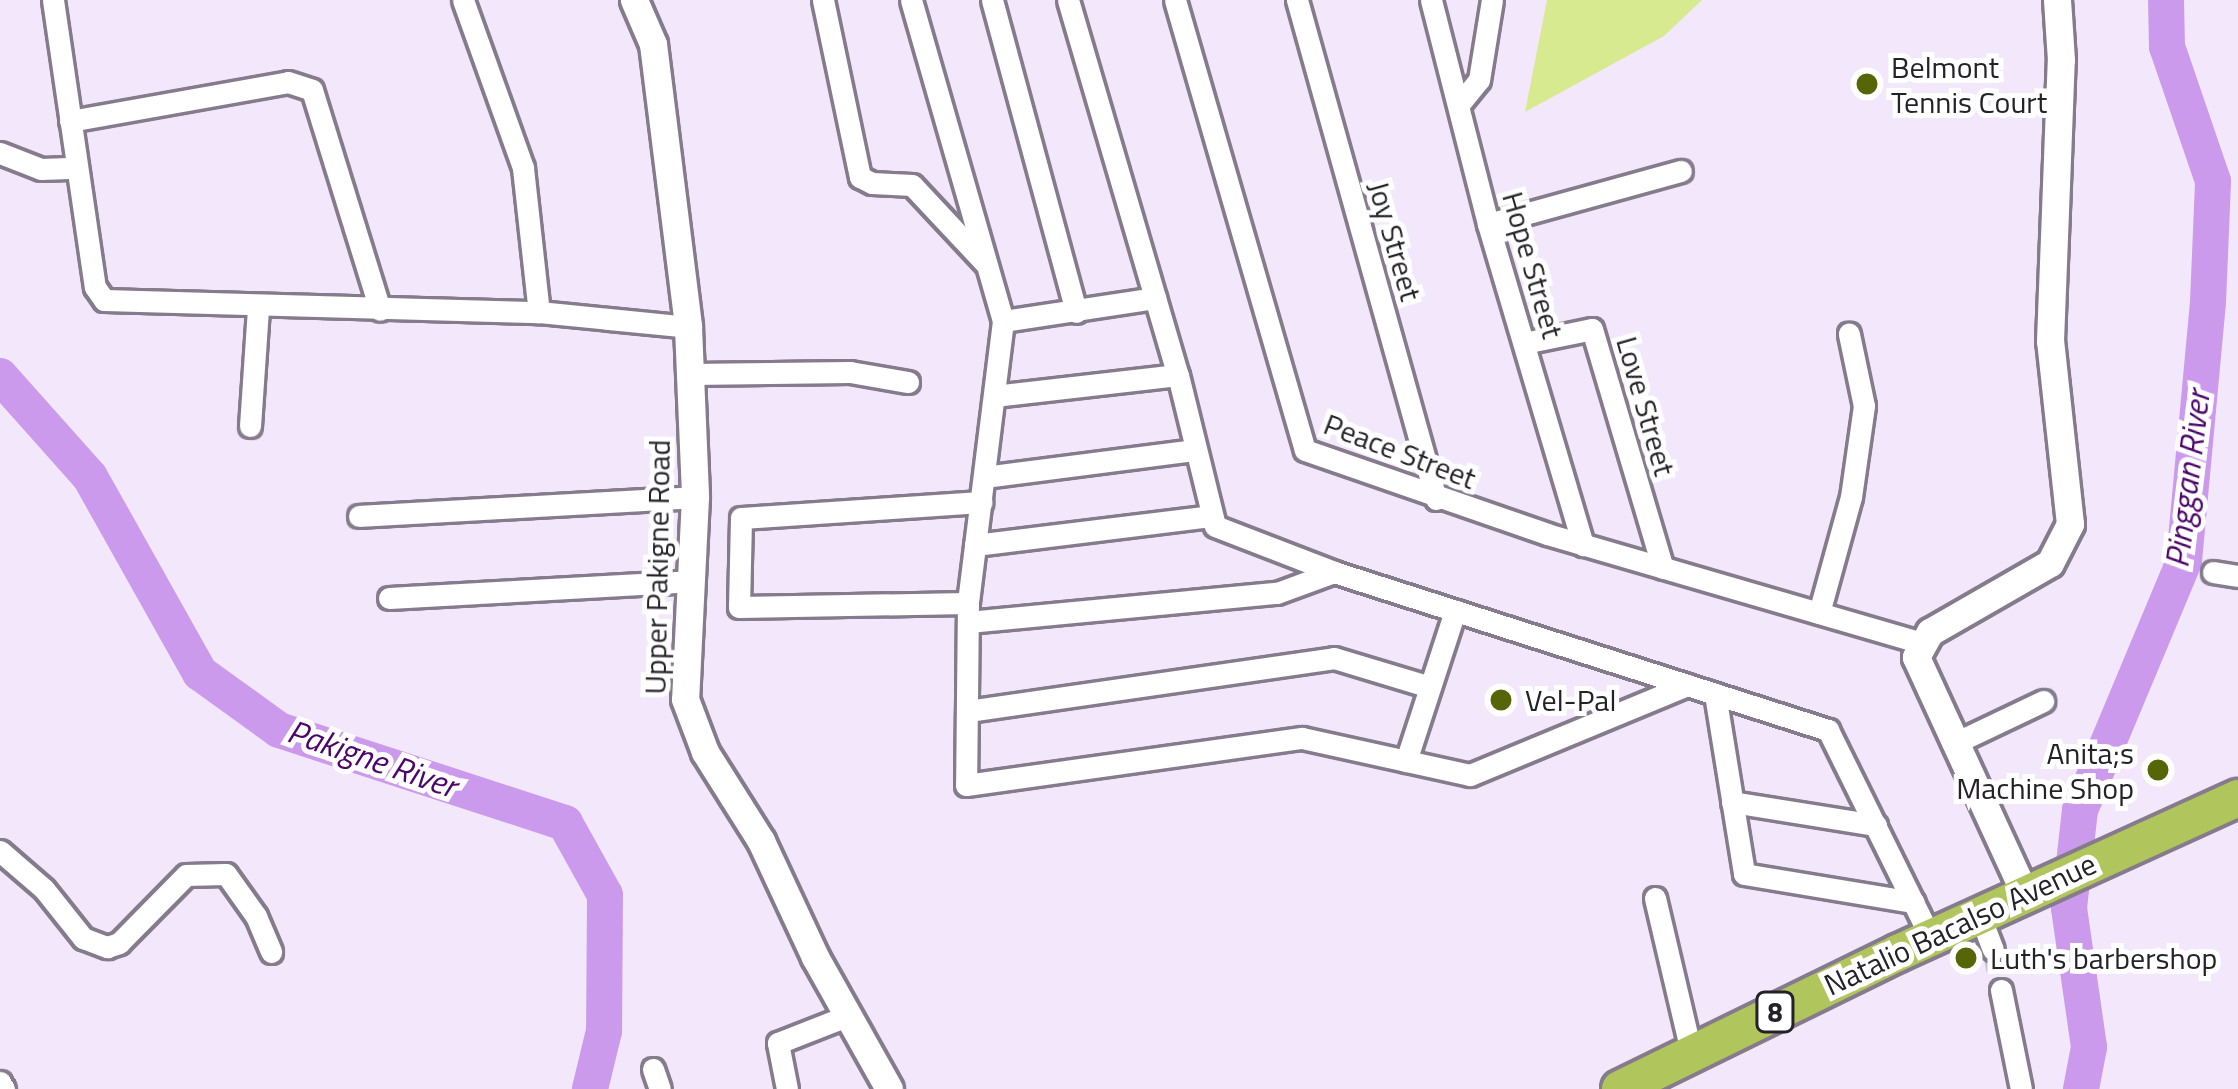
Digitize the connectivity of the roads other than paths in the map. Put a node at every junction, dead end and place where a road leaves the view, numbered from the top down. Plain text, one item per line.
1 (53, 0) edge
2 (463, 0) edge
3 (634, 0) edge
4 (823, 0) edge
5 (911, 0) edge
6 (992, 0) edge
7 (1069, 0) edge
8 (1175, 0) edge
9 (1297, 0) edge
10 (1431, 0) edge
11 (1492, 0) edge
12 (2056, 0) edge
13 (1461, 102) junction
14 (70, 121) junction
15 (0, 153) edge
16 (76, 168) junction
17 (1681, 170) dead end
18 (1488, 224) junction
19 (988, 266) junction
20 (1155, 298) junction
21 (258, 308) junction
22 (380, 310) junction
23 (538, 312) junction
24 (1076, 312) junction
25 (1003, 321) junction
26 (688, 327) junction
27 (1849, 334) dead end
28 (1524, 343) junction
29 (690, 374) junction
30 (1178, 375) junction
31 (908, 382) dead end
32 (994, 396) junction
33 (250, 426) dead end
34 (1195, 450) junction
35 (984, 477) junction
36 (695, 497) junction
37 (1436, 499) junction
38 (981, 502) junction
39 (359, 516) dead end
40 (1210, 516) junction
41 (1583, 544) junction
42 (975, 545) junction
43 (1663, 568) junction
44 (1334, 572) junction
45 (2213, 572) dead end
46 (2238, 576) edge
47 (690, 580) junction
48 (389, 598) dead end
49 (1455, 611) junction
50 (968, 612) junction
51 (1819, 613) junction
52 (1922, 643) junction
53 (1430, 686) junction
54 (1688, 686) junction
55 (1715, 694) junction
56 (2043, 701) dead end
57 (968, 710) junction
58 (1953, 743) junction
59 (1406, 761) junction
60 (2238, 798) edge
61 (1732, 802) junction
62 (1876, 825) junction
63 (0, 851) edge
64 (2036, 889) junction
65 (1655, 898) dead end
66 (1914, 902) junction
67 (1980, 916) junction
68 (1931, 938) junction
69 (1994, 950) tunnel mouth
70 (271, 952) dead end
71 (2001, 990) tunnel mouth
72 (849, 1015) junction
73 (1691, 1052) junction
74 (787, 1089) edge
75 (889, 1089) edge
76 (1620, 1089) edge
77 (2021, 1089) edge

1 - 14 street
2 - 23 street
3 - 26 street, Upper Pakigne Road
4 - 19 street
5 - 19 street
6 - 24 street
7 - 20 street
8 - 37 street, Peace Street
9 - 37 street, Joy Street
10 - 13 street, Hope Street
11 - 13 street
12 - 52 street
13 - 18 street, Hope Street
14 - 16 street
14 - 22 street
15 - 16 street
16 - 21 street
17 - 18 street
18 - 28 street, Hope Street
19 - 25 street
20 - 24 street
20 - 30 street
21 - 22 street
21 - 33 street
22 - 23 street
23 - 26 street
24 - 25 street
25 - 32 street
26 - 29 street, Upper Pakigne Road
27 - 51 street
28 - 41 street, Hope Street
28 - 43 street, Love Street
29 - 31 street
29 - 36 street, Upper Pakigne Road
30 - 32 street
30 - 34 street
32 - 35 street
34 - 35 street
34 - 40 street
35 - 38 street
36 - 39 street
36 - 47 street, Upper Pakigne Road
37 - 41 street, Peace Street
38 - 42 street
38 - 50 street
40 - 42 street
40 - 44 street
41 - 43 street, Peace Street
42 - 50 street
43 - 51 street, Peace Street
44 - 49 street
44 - 50 street
45 - 46 street
47 - 48 street
47 - 72 street, Upper Pakigne Road
49 - 53 street
49 - 54 street
50 - 57 street
51 - 52 street, Peace Street
52 - 58 street
53 - 57 street
53 - 59 street
54 - 55 street
54 - 59 street
55 - 61 street
55 - 62 street
56 - 58 street
57 - 59 street
58 - 64 street
60 - 64 highway, Natalio Bacalso Avenue / 8
61 - 62 street
61 - 66 street
62 - 66 street
63 - 70 street
64 - 67 highway, Natalio Bacalso Avenue / 8
65 - 73 street
66 - 68 street
67 - 68 highway, Natalio Bacalso Avenue / 8
67 - 69 street
68 - 73 highway, Natalio Bacalso Avenue / 8
71 - 77 street
72 - 74 street
72 - 75 street, Upper Pakigne Road
73 - 76 highway, Natalio Bacalso Avenue / 8

